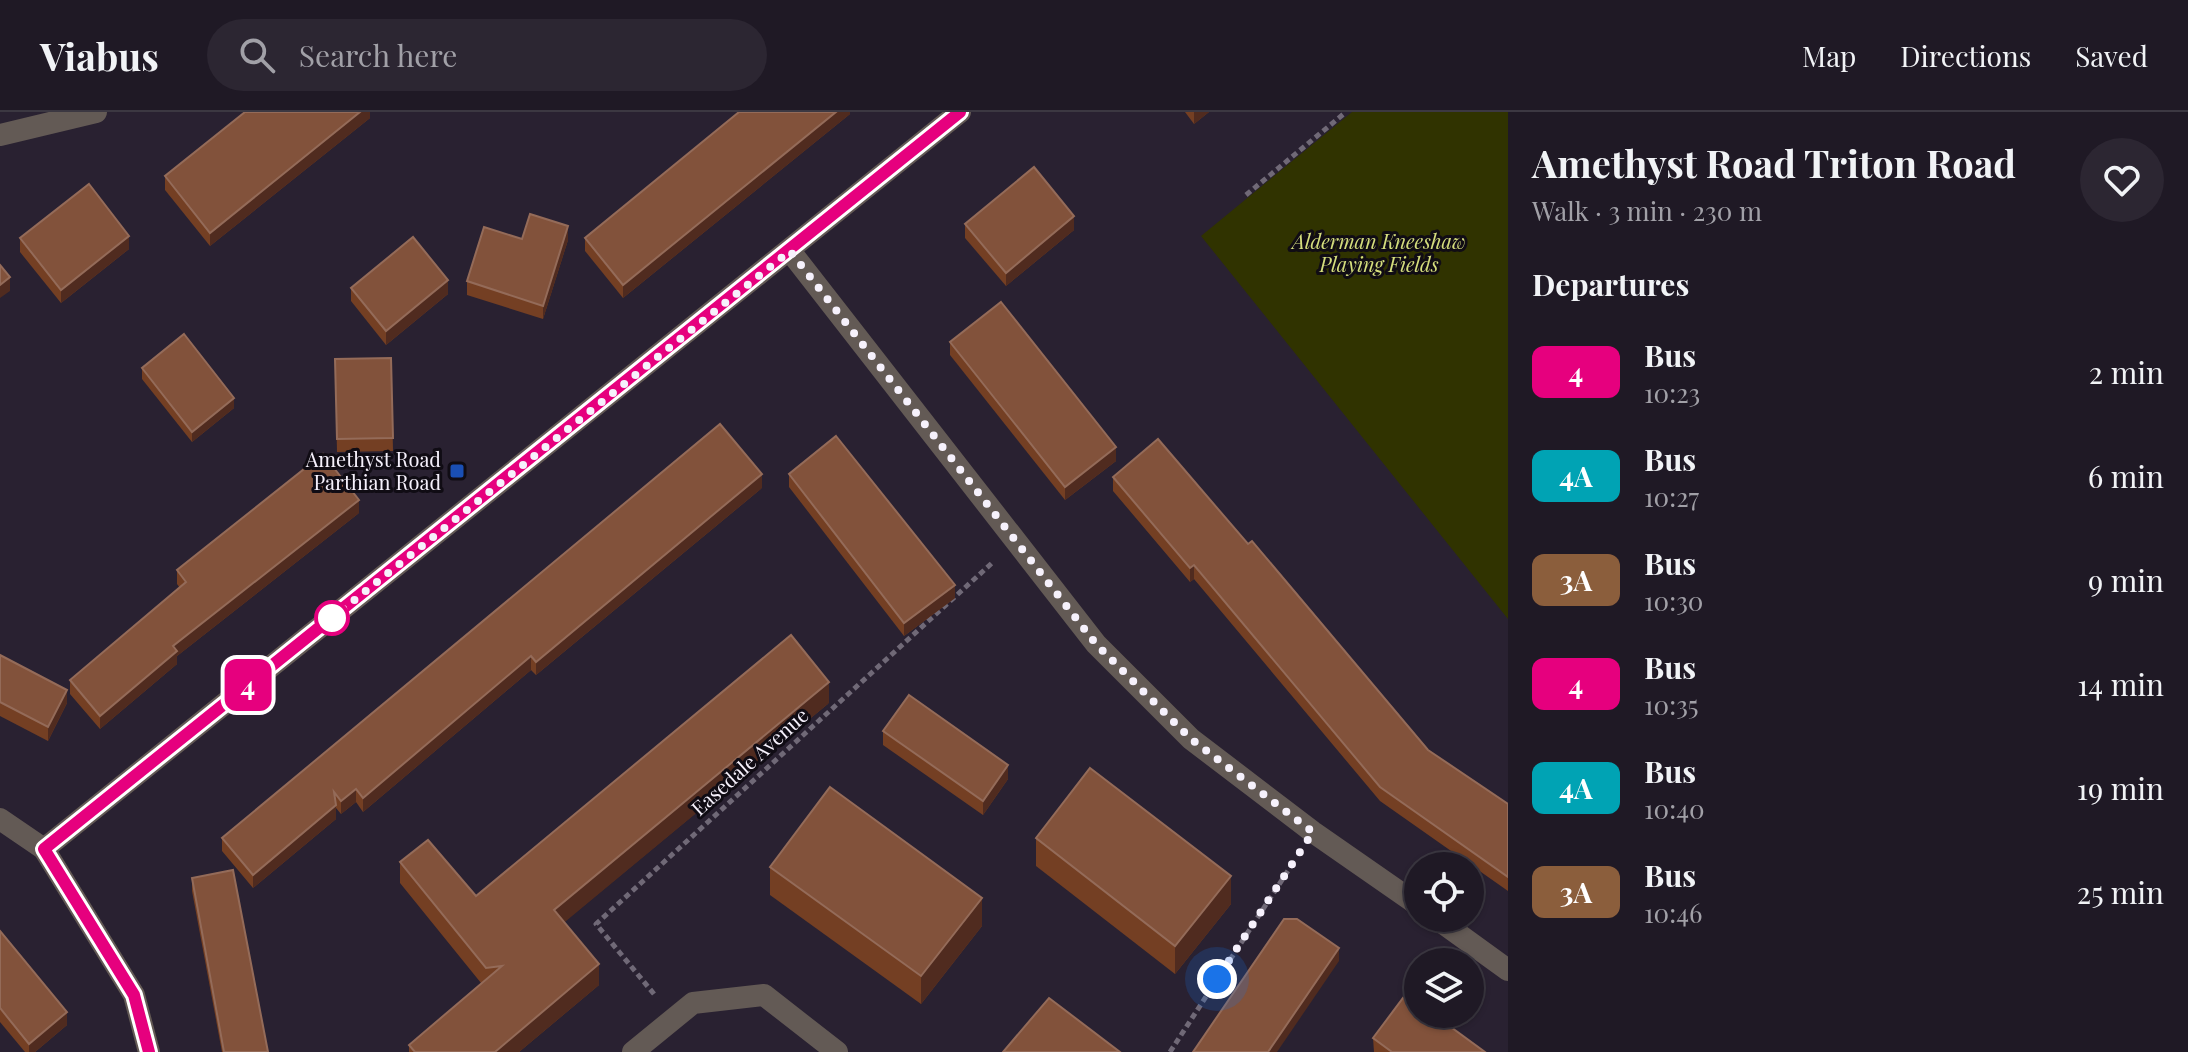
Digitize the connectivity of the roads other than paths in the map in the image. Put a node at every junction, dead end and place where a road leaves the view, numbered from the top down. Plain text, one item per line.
1 (96, 112) edge
2 (960, 112) edge
3 (0, 135) edge
4 (790, 251) junction
5 (0, 819) edge
6 (44, 849) junction
7 (1404, 895) edge
8 (1455, 932) edge
9 (1508, 970) edge
10 (149, 1052) edge
11 (633, 1052) edge
12 (837, 1052) edge

1 - 3 street
2 - 4 street
4 - 6 street
4 - 7 street
5 - 6 street
6 - 10 street
8 - 9 street
11 - 12 street

